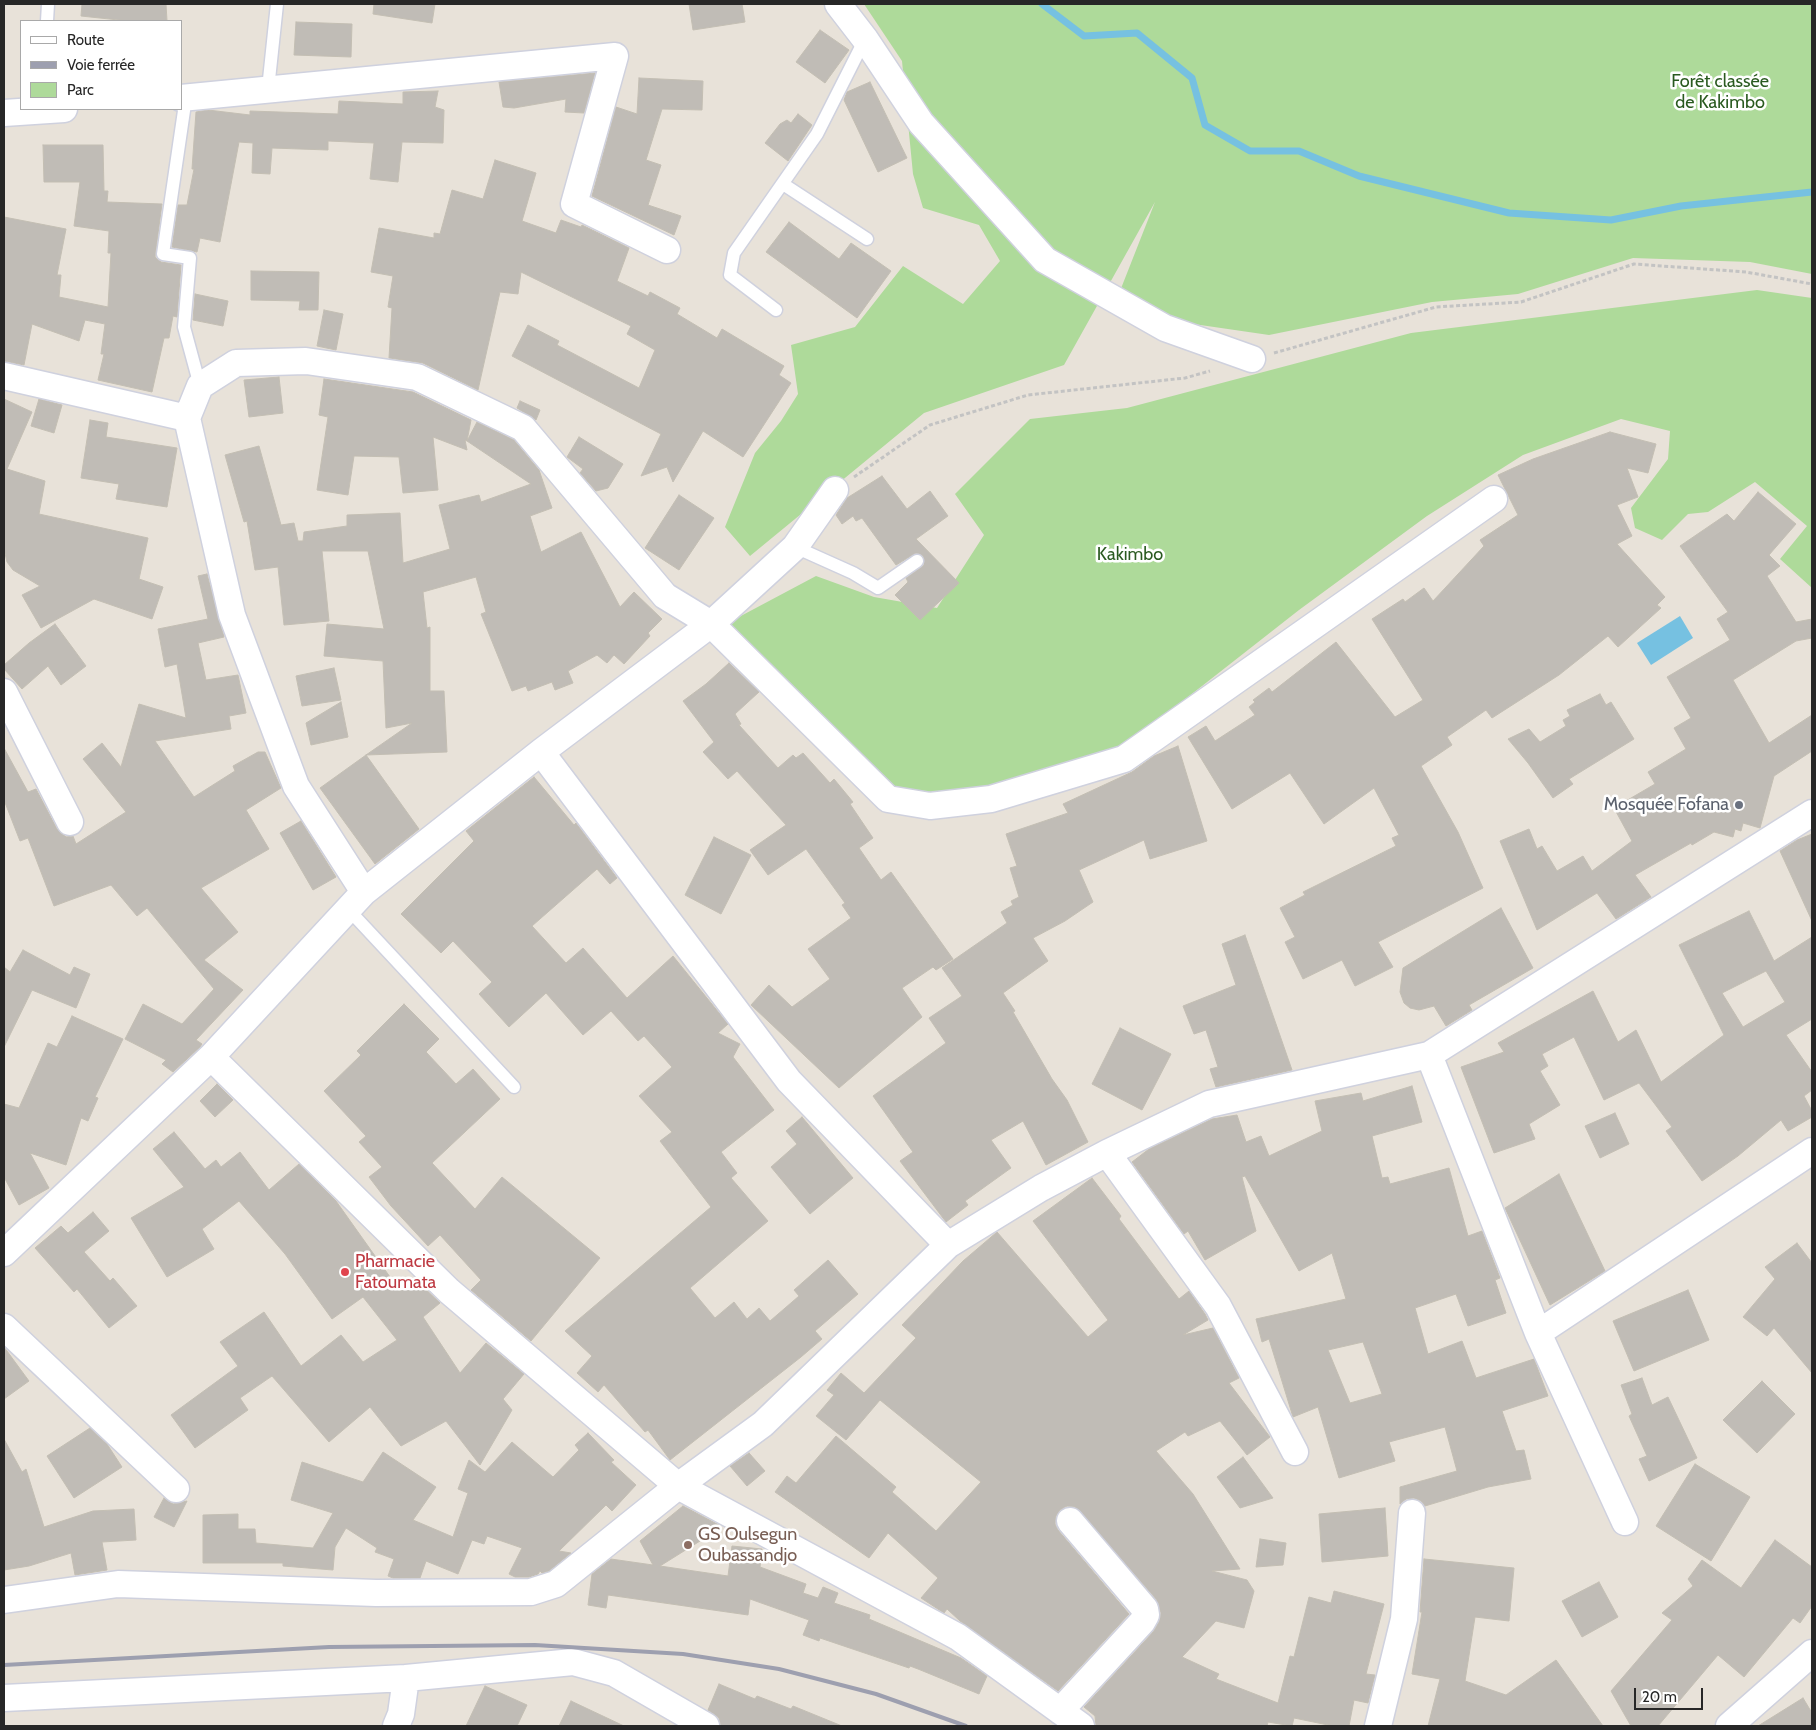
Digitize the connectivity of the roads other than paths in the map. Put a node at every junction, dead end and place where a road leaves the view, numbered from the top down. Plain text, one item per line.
1 (48, 4) edge
2 (277, 4) edge
3 (838, 4) edge
4 (47, 20) edge
5 (865, 39) junction
6 (268, 89) junction
7 (183, 97) edge
8 (38, 110) edge
9 (181, 110) edge
10 (4, 113) edge
11 (783, 184) junction
12 (867, 239) dead end
13 (667, 250) dead end
14 (776, 310) dead end
15 (1252, 359) road end
16 (4, 376) edge
17 (200, 386) junction
18 (187, 418) junction
19 (835, 490) road end
20 (1494, 499) dead end
21 (795, 547) junction
22 (917, 561) dead end
23 (711, 624) junction
24 (4, 692) edge
25 (541, 752) junction
26 (1812, 813) edge
27 (70, 822) dead end
28 (356, 901) junction
29 (1429, 1055) junction
30 (212, 1057) junction
31 (514, 1087) dead end
32 (1812, 1151) edge
33 (1107, 1153) junction
34 (948, 1245) junction
35 (4, 1253) edge
36 (4, 1327) edge
37 (1538, 1333) junction
38 (1295, 1452) dead end
39 (678, 1486) junction
40 (176, 1489) dead end
41 (1412, 1513) dead end
42 (1070, 1520) dead end
43 (1625, 1522) dead end
44 (4, 1600) edge
45 (1812, 1652) edge
46 (406, 1678) junction
47 (4, 1698) edge
48 (1060, 1711) junction
49 (396, 1726) edge
50 (706, 1726) edge
51 (1081, 1726) edge
52 (1378, 1726) edge
53 (1729, 1726) edge

1 - 4 lane
2 - 6 lane
3 - 5 street
5 - 11 lane
5 - 15 street
6 - 7 street
6 - 13 street
8 - 10 street
9 - 17 lane
11 - 12 lane
11 - 14 lane
16 - 18 street
17 - 18 street
17 - 23 street
18 - 28 street
19 - 21 street
20 - 23 street
21 - 22 lane
21 - 23 street
23 - 25 street
24 - 27 street
25 - 28 street
25 - 34 street
26 - 29 street
28 - 30 street
28 - 31 lane
29 - 33 street
29 - 37 street
30 - 35 street
30 - 39 street
32 - 37 street
33 - 34 street
33 - 38 street
34 - 39 street
36 - 40 street
37 - 43 street
39 - 44 street
39 - 48 street
41 - 52 street
42 - 48 street
45 - 53 street
46 - 47 street
46 - 49 street
46 - 50 street
48 - 51 street

